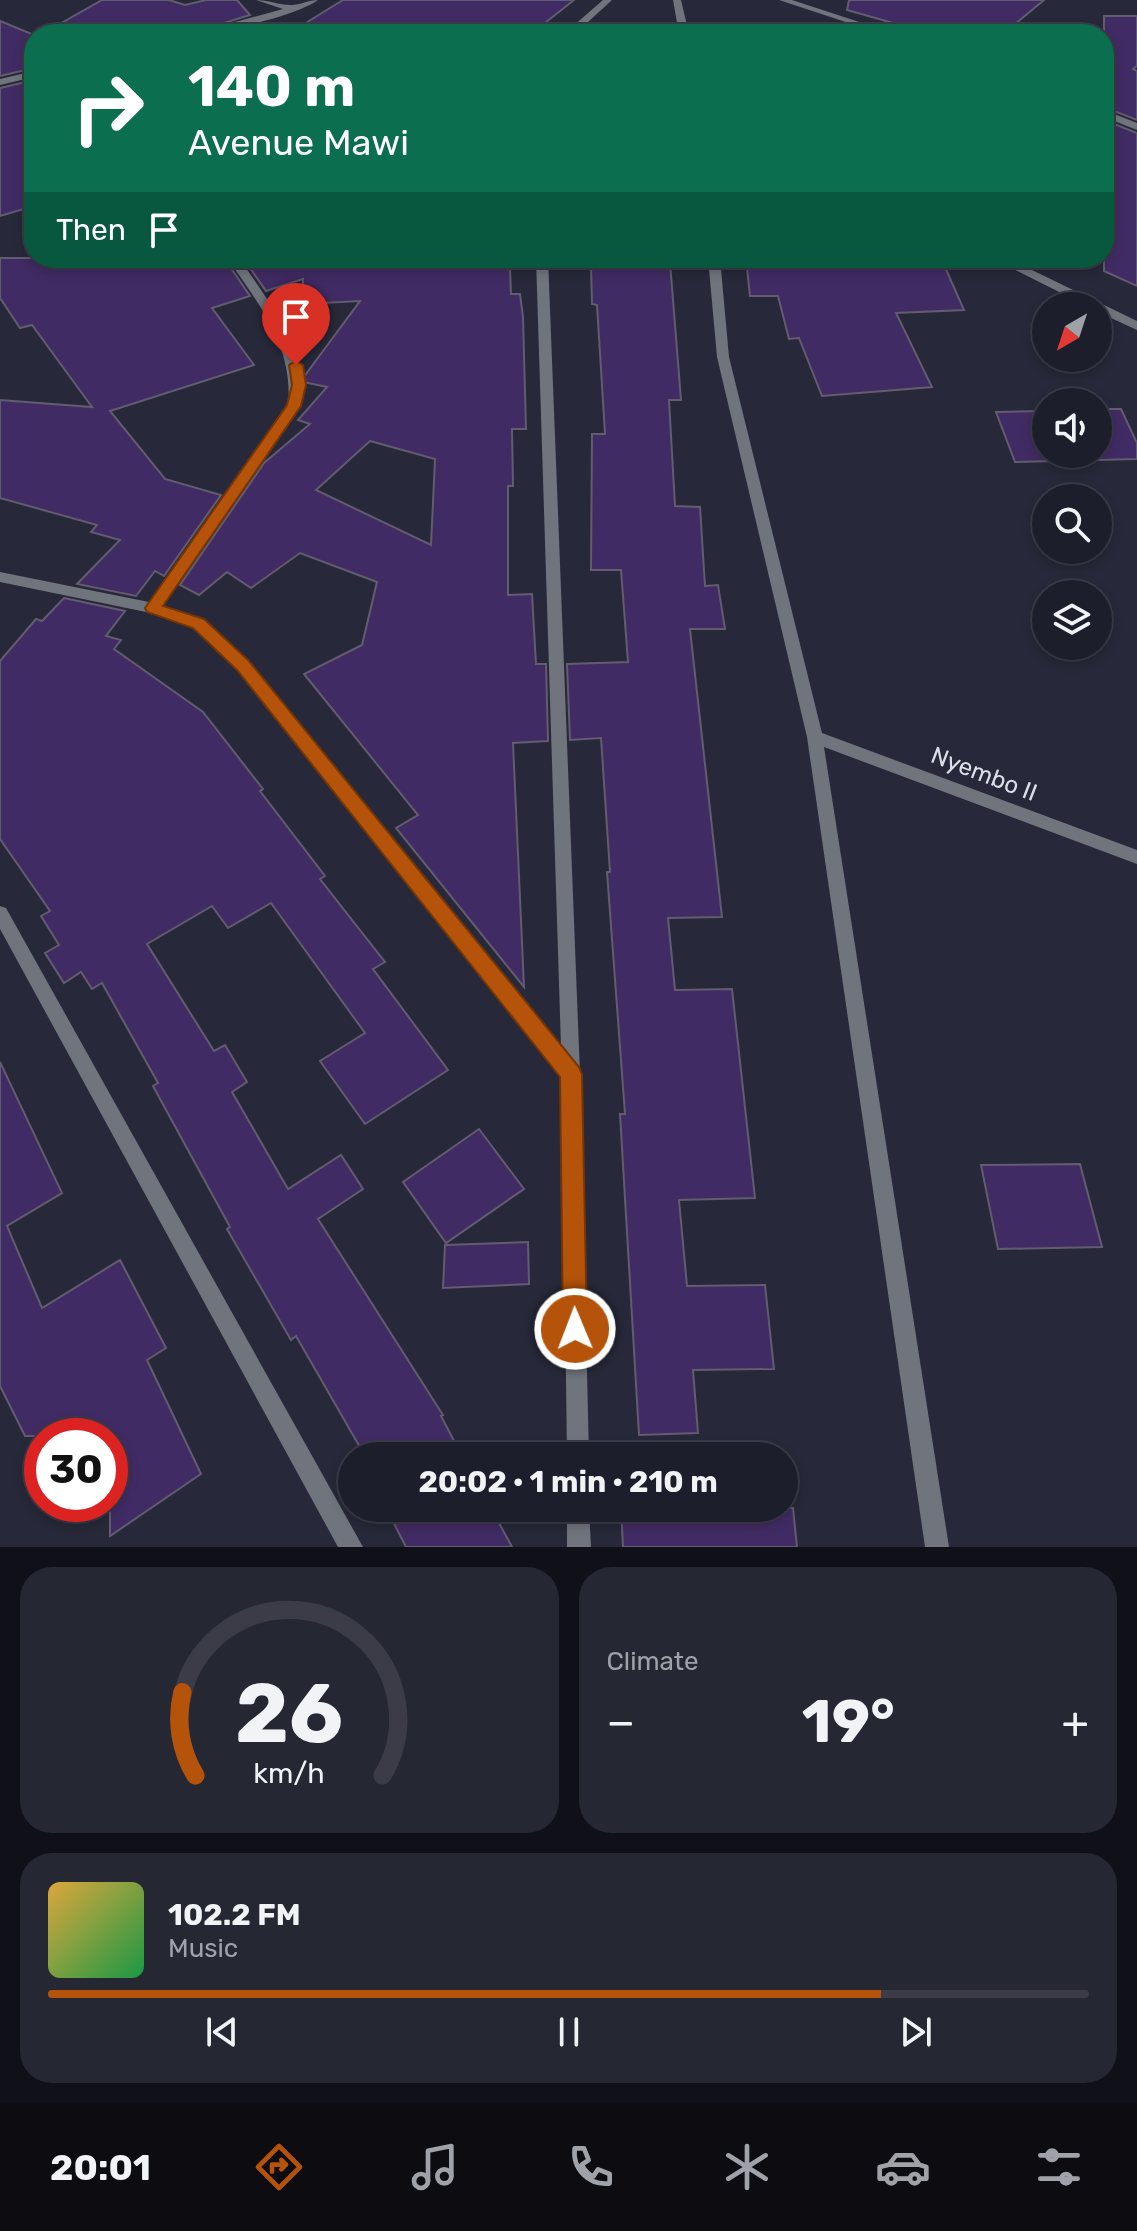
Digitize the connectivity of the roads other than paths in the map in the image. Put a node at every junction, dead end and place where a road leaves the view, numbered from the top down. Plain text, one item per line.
1 (260, 0) edge
2 (314, 0) edge
3 (608, 0) edge
4 (677, 0) edge
5 (783, 0) edge
6 (293, 9) junction
7 (235, 24) edge
8 (580, 24) edge
9 (682, 24) edge
10 (859, 24) edge
11 (24, 76) edge
12 (0, 82) edge
13 (1114, 117) edge
14 (1137, 127) edge
15 (240, 268) edge
16 (542, 268) edge
17 (715, 268) edge
18 (1019, 268) edge
19 (1068, 292) edge
20 (1112, 314) edge
21 (1137, 326) edge
22 (0, 577) edge
23 (153, 608) junction
24 (815, 737) junction
25 (1137, 857) edge
26 (0, 913) edge
27 (571, 1074) junction
28 (578, 1442) edge
29 (578, 1522) edge
30 (351, 1547) edge
31 (579, 1547) edge
32 (937, 1547) edge

1 - 6 street
2 - 6 street
3 - 8 street
4 - 9 street
5 - 10 street
6 - 7 street
11 - 12 street
13 - 14 street
15 - 23 street
16 - 27 street
17 - 24 street
18 - 19 street
20 - 21 street
22 - 23 street
23 - 27 street
24 - 25 street, Nyembo II
24 - 32 street
26 - 30 street
27 - 28 street
29 - 31 street

